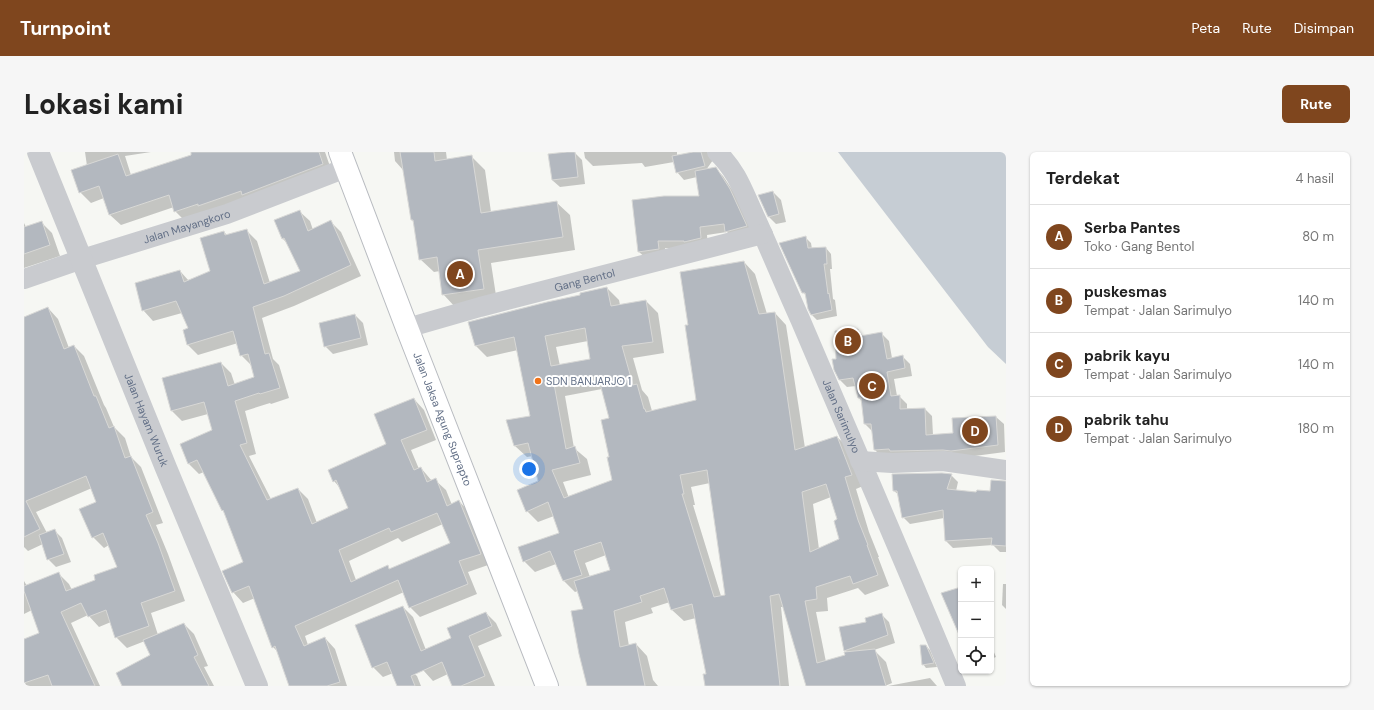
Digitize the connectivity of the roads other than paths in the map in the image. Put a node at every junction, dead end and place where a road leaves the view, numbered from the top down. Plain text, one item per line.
1 (38, 152) edge
2 (717, 152) edge
3 (343, 160) edge
4 (763, 234) junction
5 (82, 259) junction
6 (24, 279) edge
7 (407, 328) junction
8 (860, 461) junction
9 (1006, 470) edge
10 (257, 686) edge
11 (547, 686) edge
12 (956, 686) edge

1 - 5 street, Jalan Hayam Wuruk
2 - 4 street, Jalan Sarimulyo
3 - 5 street, Jalan Mayangkoro
3 - 7 main road, Jalan Jaksa Agung Suprapto
4 - 7 street, Gang Bentol
4 - 8 street, Jalan Sarimulyo
5 - 6 street, Jalan Mayangkoro
5 - 10 street, Jalan Hayam Wuruk
7 - 11 main road, Jalan Jaksa Agung Suprapto
8 - 9 street
8 - 12 street, Jalan Sarimulyo

